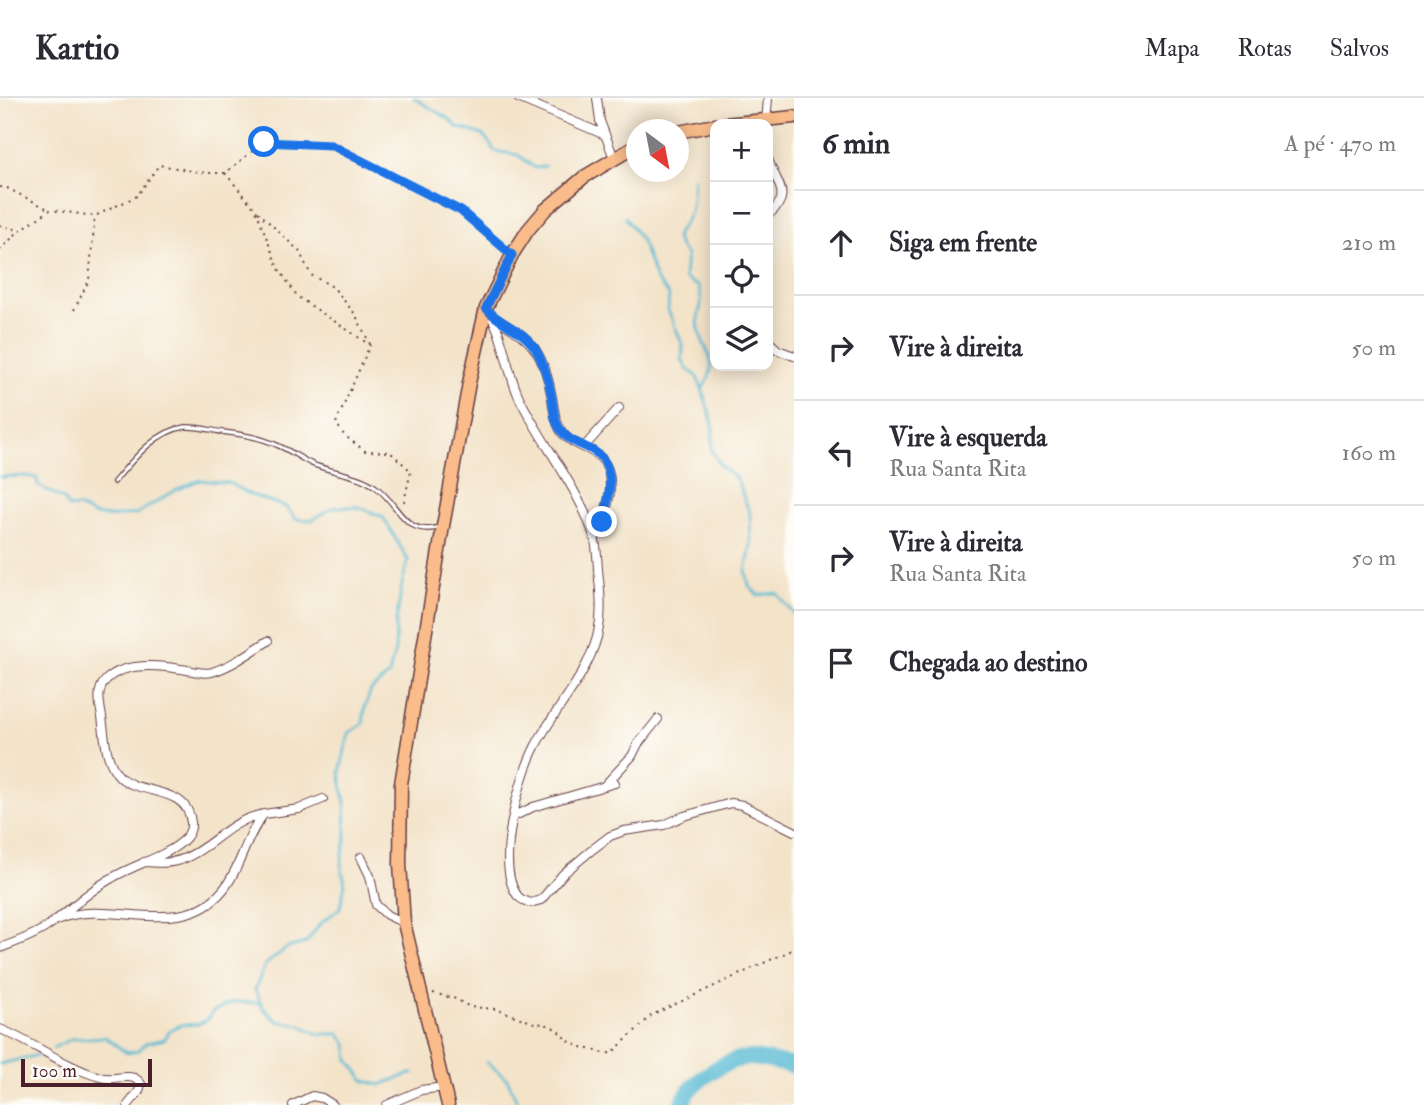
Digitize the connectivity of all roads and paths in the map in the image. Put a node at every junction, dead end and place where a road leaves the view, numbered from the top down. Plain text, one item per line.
1 (518, 98) edge
2 (768, 98) edge
3 (596, 100) edge
4 (794, 117) edge
5 (766, 119) edge
6 (773, 121) edge
7 (710, 126) edge
8 (689, 130) edge
9 (605, 135) junction
10 (626, 151) edge
11 (614, 158) junction
12 (773, 170) edge
13 (225, 173) junction
14 (0, 187) edge
15 (50, 210) junction
16 (256, 210) junction
17 (773, 212) edge
18 (95, 216) junction
19 (0, 225) edge
20 (19, 231) junction
21 (0, 250) edge
22 (512, 255) junction
23 (486, 308) junction
24 (74, 310) dead end
25 (495, 319) junction
26 (370, 345) junction
27 (773, 346) edge
28 (794, 356) edge
29 (619, 408) dead end
30 (584, 447) junction
31 (114, 482) dead end
32 (401, 514) junction
33 (443, 526) junction
34 (595, 538) junction
35 (268, 641) dead end
36 (658, 719) dead end
37 (323, 799) dead end
38 (264, 814) junction
39 (513, 817) junction
40 (794, 831) edge
41 (361, 856) dead end
42 (142, 862) junction
43 (52, 922) junction
44 (404, 923) junction
45 (0, 948) edge
46 (794, 949) edge
47 (421, 990) junction
48 (0, 1029) edge
49 (444, 1087) junction
50 (128, 1105) edge
51 (293, 1105) edge
52 (333, 1105) edge
53 (387, 1105) edge
54 (449, 1105) edge

1 - 9 street
2 - 5 street
3 - 9 street
4 - 6 main road
7 - 8 main road
9 - 11 street
10 - 11 main road
11 - 22 main road
12 - 17 street
13 - 16 path
13 - 18 path
13 - 22 path
14 - 15 path
15 - 18 path
15 - 20 path
16 - 26 path
16 - 26 path
18 - 24 path
19 - 20 path
20 - 21 path
22 - 23 main road
23 - 25 street
23 - 33 main road
25 - 30 street
25 - 34 street
26 - 32 path
27 - 28 street
29 - 30 street
30 - 34 street
31 - 32 lane
32 - 33 lane
33 - 44 main road
34 - 39 street
35 - 42 street
36 - 39 street
37 - 38 street
38 - 42 street
38 - 43 street
39 - 40 street
41 - 44 street
42 - 43 street
43 - 45 street
44 - 47 main road
46 - 47 path
47 - 49 main road
48 - 50 street
49 - 53 street
49 - 54 main road
51 - 52 street

